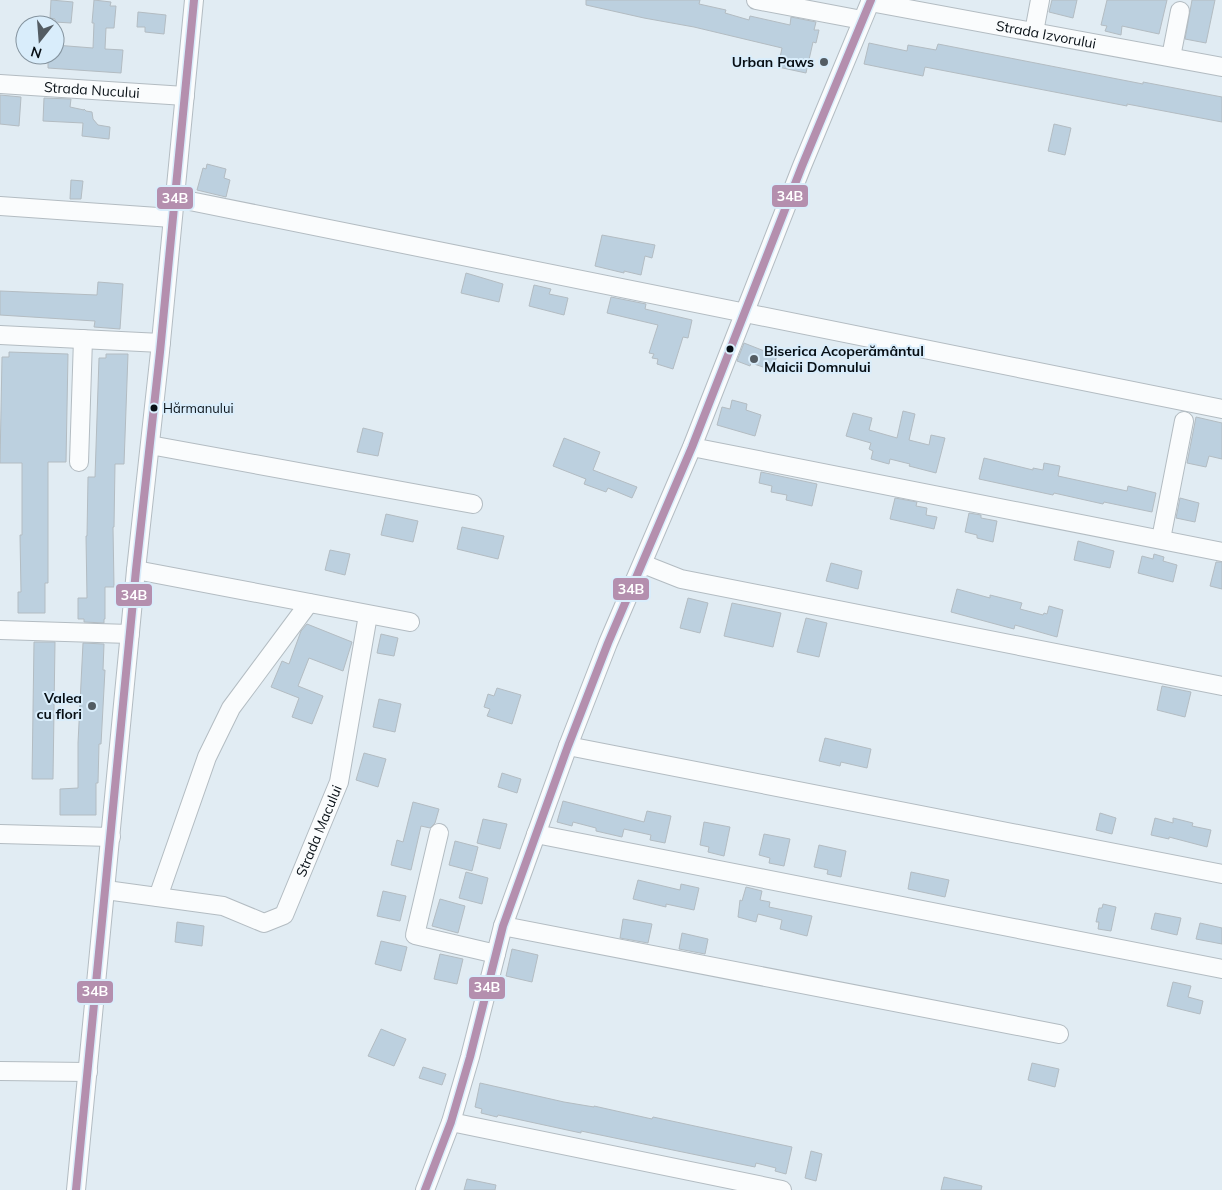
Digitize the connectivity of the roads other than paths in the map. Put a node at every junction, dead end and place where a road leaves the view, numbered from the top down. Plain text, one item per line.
1 (194, 0) edge
2 (756, 0) edge
3 (1040, 0) edge
4 (870, 1) edge
5 (1180, 11) dead end
6 (862, 20) junction
7 (1034, 32) junction
8 (1171, 57) junction
9 (1222, 67) edge
10 (0, 84) edge
11 (185, 96) junction
12 (175, 198) junction
13 (0, 206) edge
14 (172, 218) junction
15 (746, 312) junction
16 (0, 335) edge
17 (83, 339) junction
18 (161, 343) junction
19 (1222, 409) edge
20 (1184, 421) dead end
21 (150, 445) junction
22 (692, 447) junction
23 (80, 462) dead end
24 (474, 504) dead end
25 (1161, 539) junction
26 (1222, 552) edge
27 (643, 564) junction
28 (136, 570) junction
29 (309, 603) junction
30 (368, 614) junction
31 (410, 622) dead end
32 (0, 630) edge
33 (130, 634) junction
34 (1222, 686) edge
35 (568, 746) junction
36 (439, 833) dead end
37 (0, 834) edge
38 (536, 834) junction
39 (111, 837) junction
40 (1222, 874) edge
41 (106, 890) junction
42 (158, 897) junction
43 (503, 926) junction
44 (496, 954) junction
45 (1222, 969) edge
46 (1059, 1034) dead end
47 (0, 1070) edge
48 (88, 1072) junction
49 (451, 1122) junction
50 (76, 1190) edge
51 (425, 1190) edge
52 (782, 1190) edge

1 - 11 street
2 - 6 street
3 - 7 street
4 - 6 street, Strada Izvorului
4 - 7 street, Strada Izvorului
5 - 8 street
6 - 15 street, Strada Izvorului
7 - 8 street, Strada Izvorului
8 - 9 street, Strada Izvorului
10 - 11 street, Strada Nucului
11 - 12 street
12 - 14 street
12 - 15 street
13 - 14 street
14 - 18 street
15 - 19 street
15 - 22 street, Strada Izvorului
16 - 17 street
17 - 18 street
17 - 23 street
18 - 21 street
20 - 25 street
21 - 24 street
21 - 28 street
22 - 25 street
22 - 27 street, Strada Izvorului
25 - 26 street
27 - 34 street
27 - 35 street, Strada Izvorului
28 - 29 street
28 - 33 street
29 - 30 street
29 - 42 street
30 - 31 street
30 - 42 street, Strada Macului
32 - 33 street
33 - 39 street
35 - 38 street, Strada Izvorului
35 - 40 street
36 - 44 street
37 - 39 street
38 - 43 street, Strada Izvorului
38 - 45 street
39 - 41 street
41 - 42 street, Strada Macului
41 - 48 street
43 - 44 street, Strada Izvorului
43 - 46 street
44 - 49 street, Strada Izvorului
47 - 48 street
48 - 50 street
49 - 51 street, Strada Izvorului
49 - 52 street

